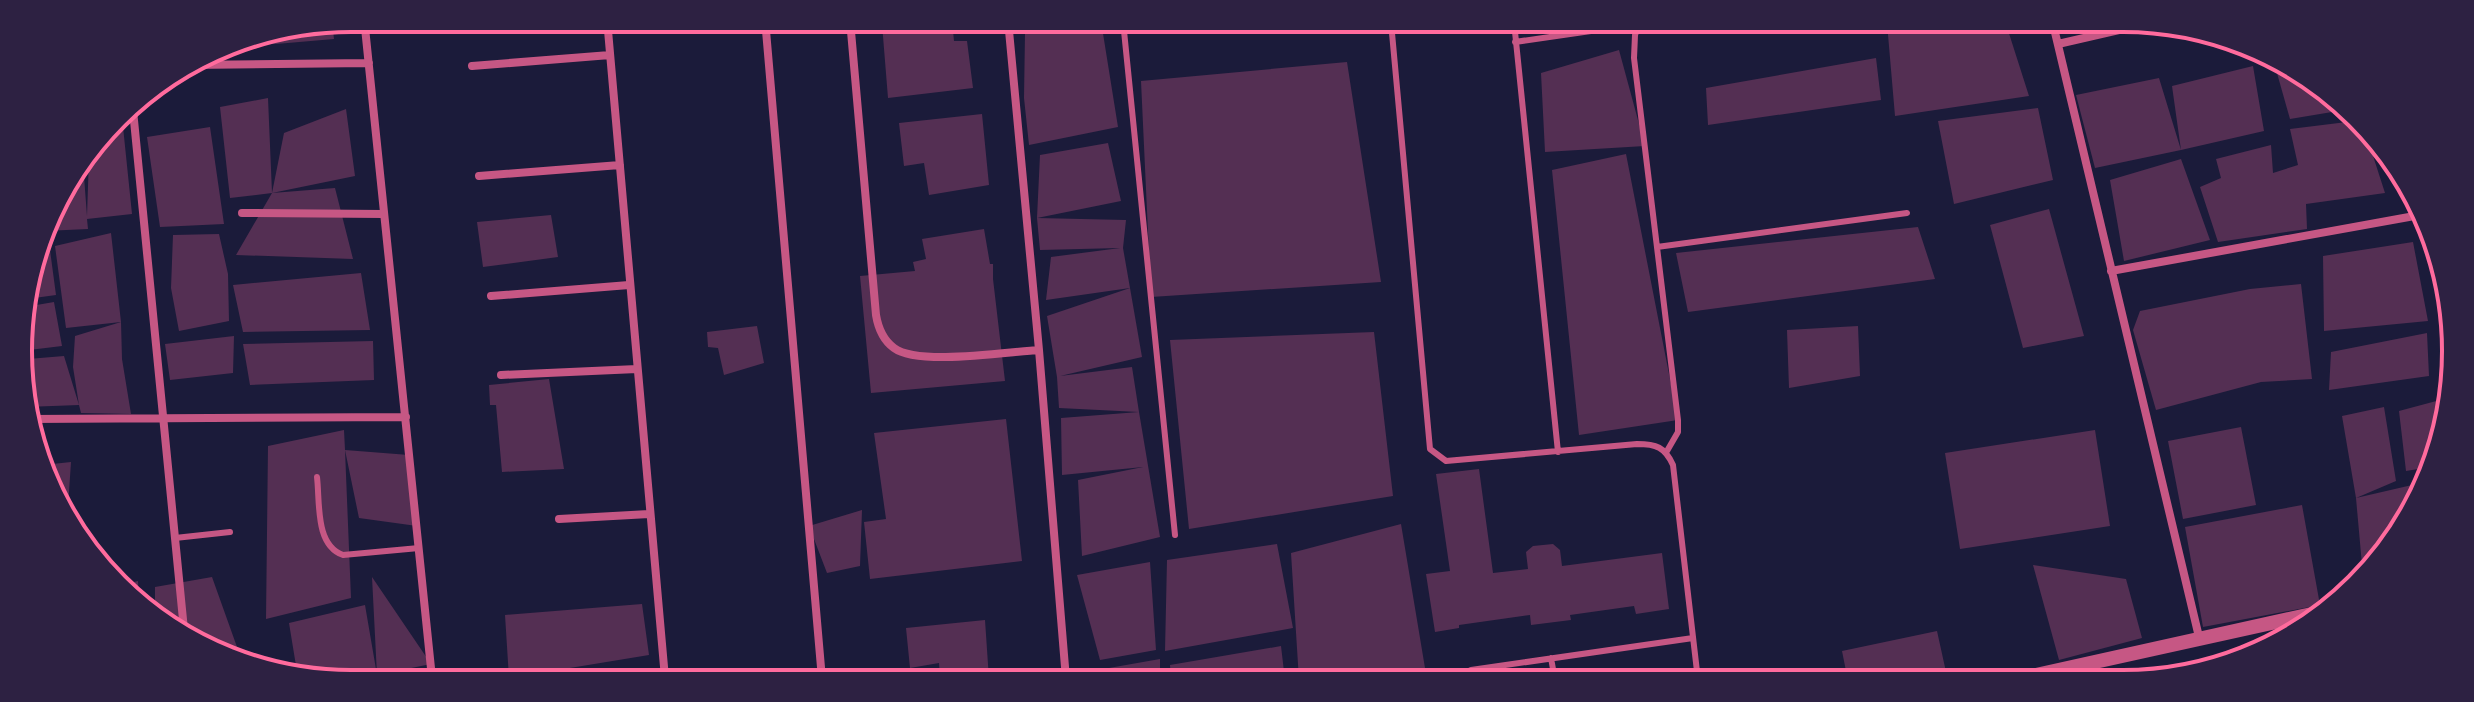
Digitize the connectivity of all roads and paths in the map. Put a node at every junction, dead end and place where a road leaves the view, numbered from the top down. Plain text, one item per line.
1 (366, 32) edge
2 (608, 32) edge
3 (766, 32) edge
4 (851, 32) edge
5 (1009, 32) edge
6 (1124, 32) edge
7 (1392, 32) edge
8 (1514, 32) edge
9 (1581, 32) edge
10 (1636, 32) edge
11 (2055, 32) edge
12 (2110, 32) edge
13 (1515, 42) junction
14 (2058, 44) junction
15 (610, 55) junction
16 (369, 63) junction
17 (211, 65) edge
18 (472, 66) dead end
19 (134, 117) edge
20 (620, 165) junction
21 (479, 176) dead end
22 (242, 213) dead end
23 (1907, 213) dead end
24 (384, 214) junction
25 (2412, 216) edge
26 (1657, 247) junction
27 (2111, 271) junction
28 (629, 285) junction
29 (491, 296) dead end
30 (1039, 350) junction
31 (637, 369) junction
32 (501, 375) dead end
33 (406, 417) junction
34 (39, 419) edge
35 (163, 419) junction
36 (1667, 451) junction
37 (1558, 452) junction
38 (317, 477) dead end
39 (649, 514) junction
40 (559, 519) dead end
41 (230, 532) dead end
42 (1175, 535) dead end
43 (175, 538) junction
44 (419, 548) junction
45 (2300, 616) edge
46 (183, 622) edge
47 (2199, 637) junction
48 (1693, 638) junction
49 (1551, 658) junction
50 (431, 670) edge
51 (664, 670) edge
52 (821, 670) edge
53 (1065, 670) edge
54 (1471, 670) dead end
55 (1553, 670) edge
56 (1697, 670) edge
57 (2056, 670) edge

1 - 16 street
2 - 15 street
3 - 52 street
4 - 30 street
5 - 30 street
6 - 42 lane
7 - 37 lane
8 - 13 lane
9 - 13 lane
10 - 26 lane
11 - 14 street
12 - 14 street
13 - 37 lane
14 - 27 street
15 - 18 street
15 - 20 street
16 - 17 street
16 - 24 street
19 - 35 street
20 - 21 street
20 - 28 street
22 - 24 street
23 - 26 lane
24 - 33 street
25 - 27 street
26 - 36 lane
27 - 47 street
28 - 29 street
28 - 31 street
30 - 53 street
31 - 32 street
31 - 39 street
33 - 35 street
33 - 44 street
34 - 35 street
35 - 43 street
36 - 37 lane
36 - 48 lane
38 - 44 lane
39 - 40 street
39 - 51 street
41 - 43 lane
43 - 46 street
44 - 50 street
45 - 47 street
47 - 57 street
48 - 49 lane
48 - 56 lane
49 - 54 lane
49 - 55 lane

